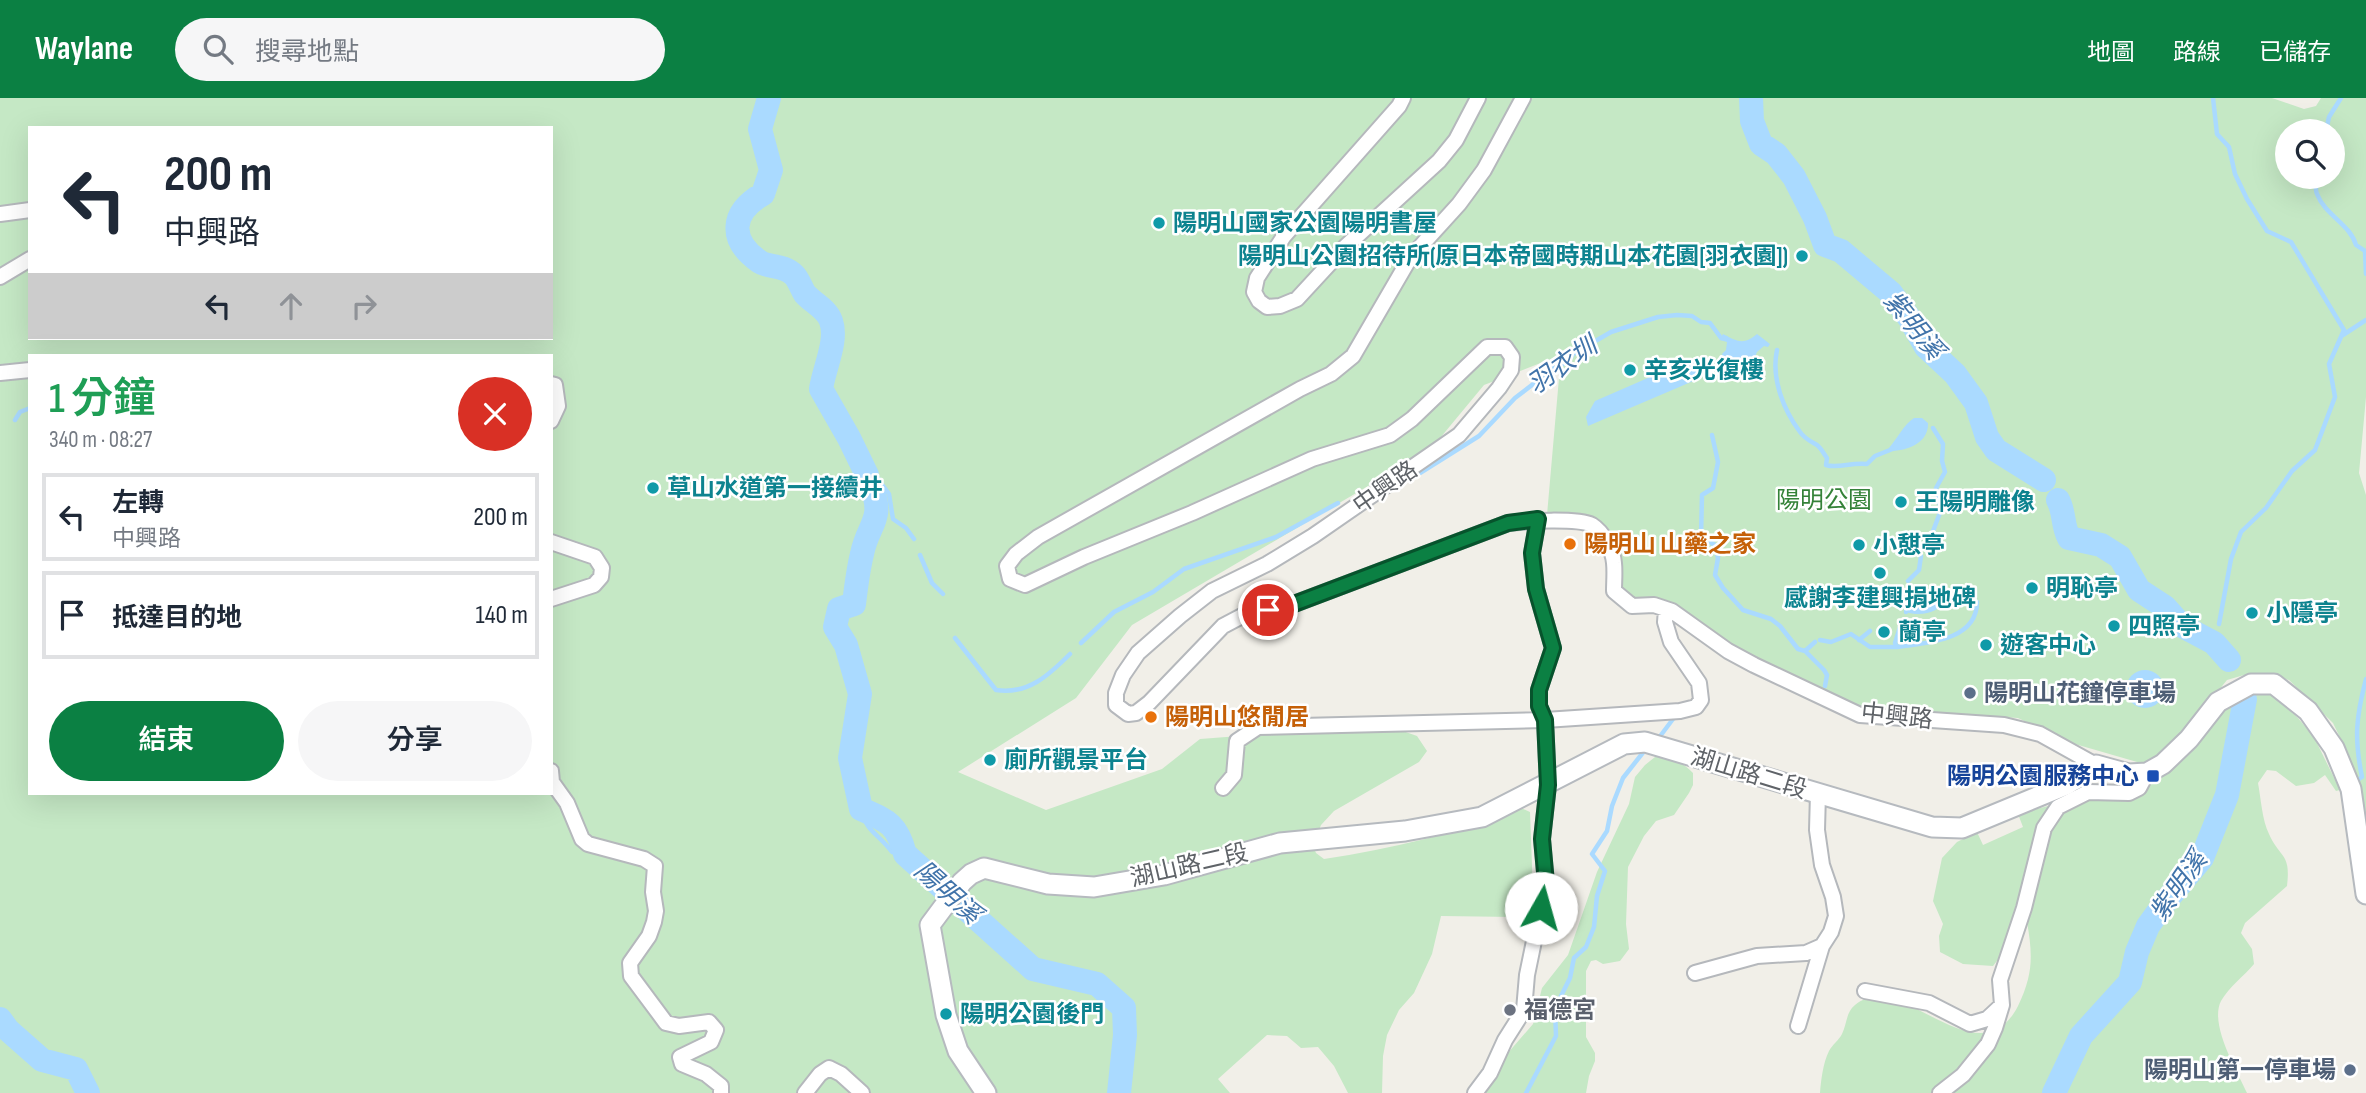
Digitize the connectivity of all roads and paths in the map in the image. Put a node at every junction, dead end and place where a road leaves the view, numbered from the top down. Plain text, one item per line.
1 (1403, 98) edge
2 (1478, 98) edge
3 (1523, 98) edge
4 (28, 210) edge
5 (0, 214) edge
6 (28, 260) edge
7 (0, 277) edge
8 (28, 370) edge
9 (0, 373) edge
10 (553, 384) edge
11 (553, 417) edge
12 (1538, 519) junction
13 (553, 543) edge
14 (553, 598) edge
15 (1666, 608) junction
16 (1545, 720) junction
17 (2096, 765) junction
18 (2147, 773) junction
19 (553, 783) edge
20 (1548, 785) junction
21 (1223, 788) dead end
22 (1818, 793) junction
23 (2366, 894) edge
24 (1822, 946) junction
25 (1695, 972) dead end
26 (1866, 991) dead end
27 (2002, 1005) junction
28 (1798, 1026) dead end
29 (721, 1093) edge
30 (805, 1093) edge
31 (862, 1093) edge
32 (986, 1093) edge
33 (1475, 1093) edge
34 (1940, 1093) edge

1 - 2 street
3 - 12 street, 中興路
4 - 5 street
6 - 7 street
8 - 9 street
10 - 11 street
12 - 15 street, 中興路
12 - 16 street
13 - 14 street
15 - 16 street
15 - 17 street, 中興路
16 - 20 street
16 - 21 street
17 - 18 street
17 - 22 street, 湖山路二段
18 - 23 street
18 - 27 street
19 - 29 street
20 - 22 street, 湖山路二段
20 - 32 street, 湖山路二段
20 - 33 street
22 - 24 street
24 - 25 street
24 - 28 street
26 - 27 street
27 - 34 street
30 - 31 street

